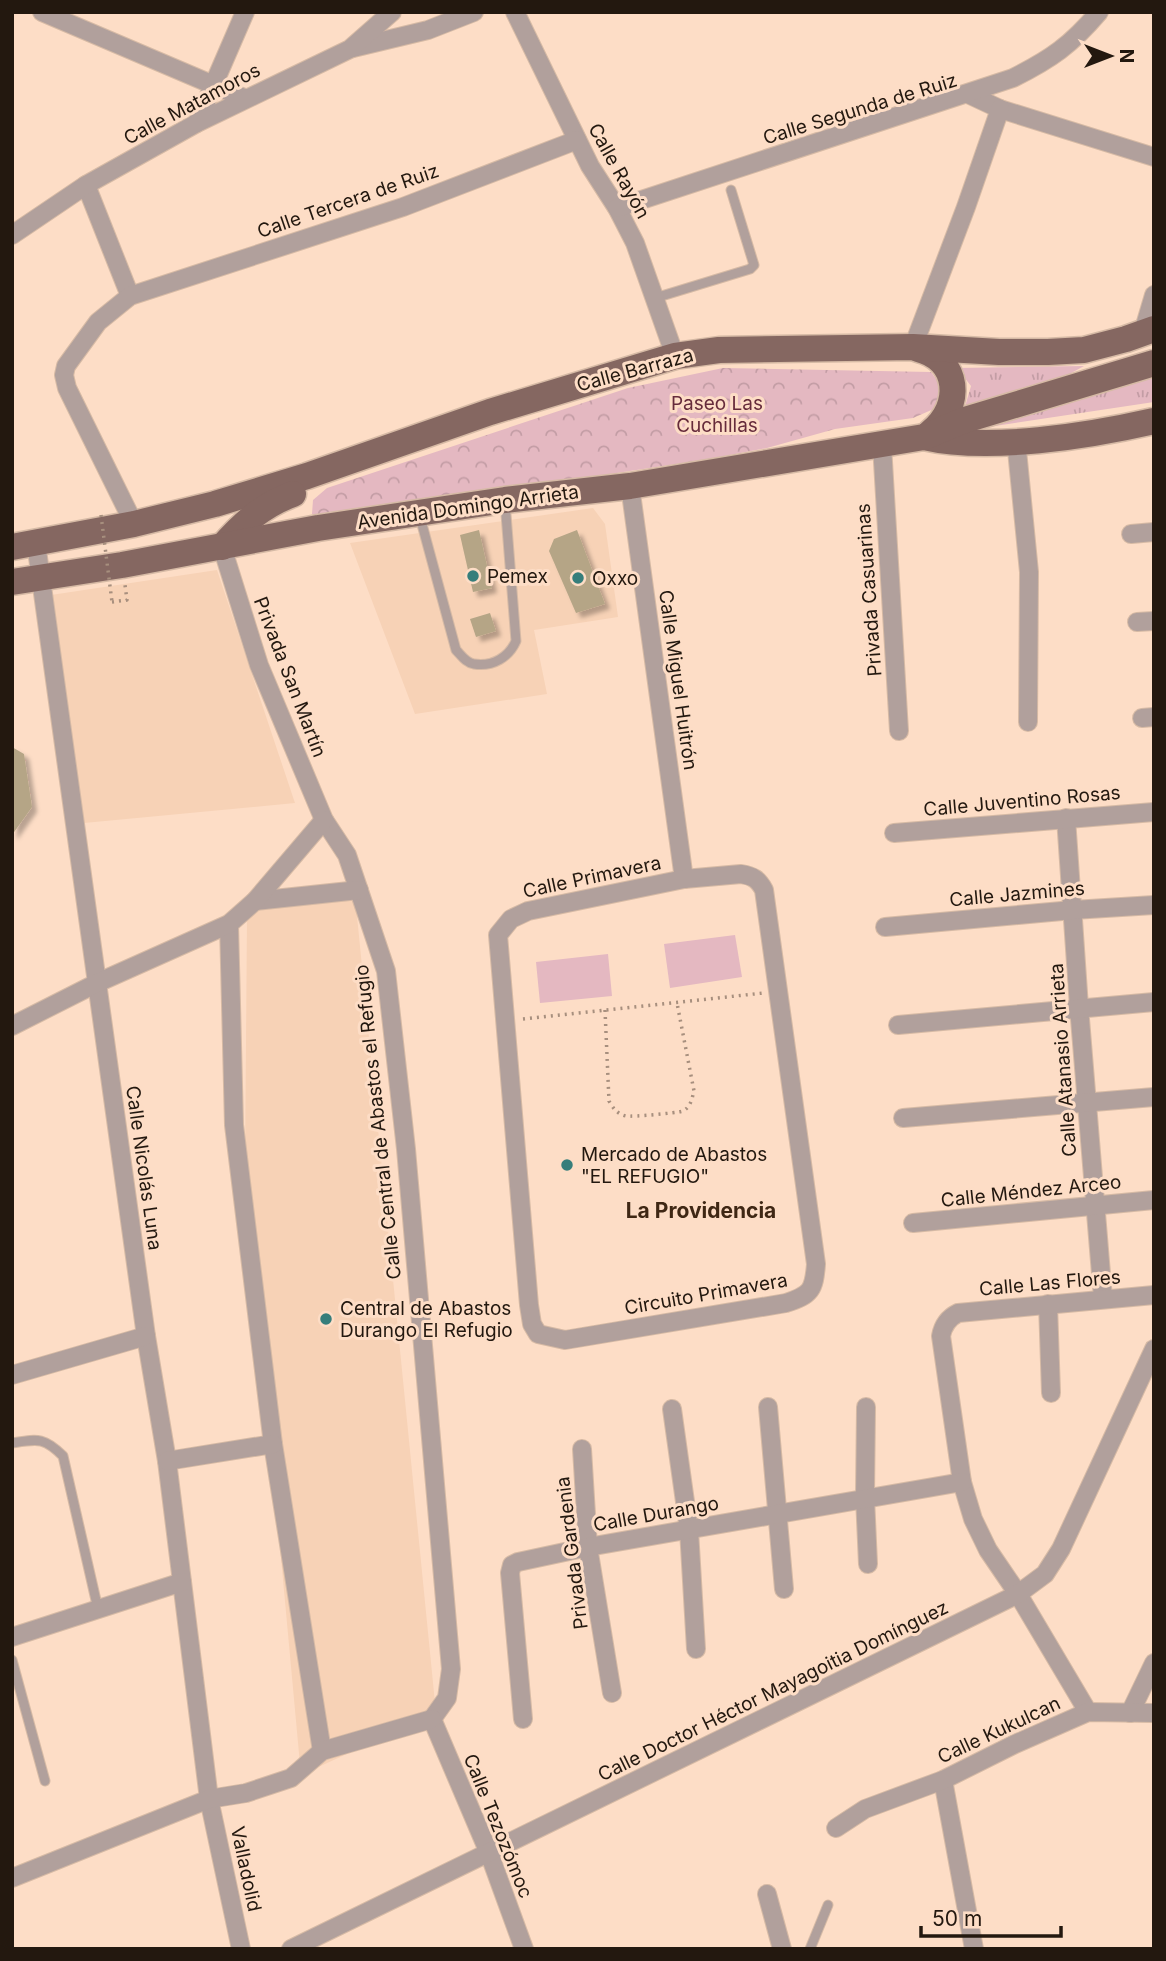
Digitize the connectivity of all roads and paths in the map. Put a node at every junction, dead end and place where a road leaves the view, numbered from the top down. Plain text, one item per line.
1 (42, 12) edge
2 (245, 12) edge
3 (392, 12) edge
4 (474, 12) edge
5 (515, 12) edge
6 (1076, 12) edge
7 (1099, 12) edge
8 (1082, 33) junction
9 (349, 49) junction
10 (213, 84) junction
11 (968, 94) junction
12 (244, 98) junction
13 (1000, 109) junction
14 (197, 123) junction
15 (577, 140) junction
16 (1154, 157) edge
17 (86, 185) junction
18 (731, 190) dead end
19 (617, 208) junction
20 (13, 232) edge
21 (1154, 295) edge
22 (130, 296) junction
23 (655, 298) junction
24 (1150, 338) edge
25 (913, 347) junction
26 (675, 356) junction
27 (1154, 363) edge
28 (1154, 421) edge
29 (924, 437) junction
30 (1016, 440) junction
31 (882, 445) junction
32 (303, 484) junction
33 (630, 486) junction
34 (505, 500) junction
35 (419, 513) junction
36 (101, 515) dead end
37 (134, 524) junction
38 (318, 528) junction
39 (1154, 532) edge
40 (1131, 534) dead end
41 (24, 545) edge
42 (222, 547) junction
43 (40, 578) junction
44 (12, 582) edge
45 (127, 600) dead end
46 (1028, 722) dead end
47 (899, 731) dead end
48 (1154, 812) edge
49 (1066, 818) junction
50 (324, 820) junction
51 (894, 833) dead end
52 (684, 879) junction
53 (359, 890) junction
54 (255, 901) junction
55 (1154, 905) edge
56 (1073, 910) junction
57 (511, 919) joint
58 (229, 925) junction
59 (885, 927) dead end
60 (97, 983) junction
61 (780, 991) junction
62 (1154, 1002) edge
63 (677, 1003) junction
64 (1079, 1007) junction
65 (605, 1010) junction
66 (504, 1021) junction
67 (898, 1025) dead end
68 (12, 1026) edge
69 (1154, 1097) edge
70 (1088, 1103) junction
71 (903, 1118) dead end
72 (1154, 1200) edge
73 (1096, 1205) junction
74 (913, 1223) dead end
75 (1154, 1295) edge
76 (1103, 1298) junction
77 (1048, 1304) junction
78 (146, 1336) junction
79 (1154, 1349) edge
80 (12, 1375) edge
81 (1052, 1393) dead end
82 (768, 1407) dead end
83 (866, 1407) dead end
84 (672, 1409) dead end
85 (12, 1443) edge
86 (273, 1444) junction
87 (582, 1449) dead end
88 (166, 1461) junction
89 (962, 1482) junction
90 (865, 1497) junction
91 (777, 1514) junction
92 (689, 1530) junction
93 (589, 1547) junction
94 (868, 1564) dead end
95 (182, 1582) junction
96 (784, 1589) dead end
97 (1018, 1594) junction
98 (98, 1609) junction
99 (12, 1637) edge
100 (696, 1650) dead end
101 (12, 1660) edge
102 (1154, 1663) edge
103 (612, 1693) dead end
104 (1088, 1712) junction
105 (1130, 1713) junction
106 (1154, 1713) edge
107 (432, 1719) junction
108 (523, 1719) dead end
109 (322, 1751) junction
110 (943, 1780) junction
111 (45, 1781) dead end
112 (209, 1799) junction
113 (835, 1828) dead end
114 (489, 1853) junction
115 (12, 1878) edge
116 (766, 1894) dead end
117 (828, 1905) dead end
118 (241, 1949) edge
119 (291, 1949) edge
120 (524, 1949) edge
121 (782, 1949) edge
122 (810, 1949) edge
123 (974, 1949) edge

1 - 10 street
2 - 10 street
3 - 9 street, Calle Matamoros
4 - 9 street
5 - 15 street, Calle Rayón
6 - 8 street
7 - 8 street
8 - 11 street
9 - 12 street, Calle Matamoros
10 - 12 street
10 - 14 street
11 - 13 street, Calle Segunda de Ruiz
11 - 19 street, Calle Segunda de Ruiz
12 - 14 street, Calle Matamoros
13 - 16 street, Calle Segunda de Ruiz
13 - 25 street
14 - 17 street, Calle Matamoros
15 - 19 street, Calle Rayón
15 - 22 street, Calle Tercera de Ruiz
17 - 20 street, Calle Matamoros
17 - 22 street
18 - 23 lane
19 - 23 street, Calle Rayón
21 - 24 street
22 - 37 street
23 - 26 street, Calle Rayón
24 - 25 main road, Calle Barraza
25 - 26 main road, Calle Barraza
25 - 29 main road
26 - 32 main road, Calle Barraza
27 - 29 main road
28 - 30 main road
29 - 30 main road
29 - 31 main road, Avenida Domingo Arrieta
30 - 46 street
31 - 33 main road, Avenida Domingo Arrieta
31 - 47 street, Privada Casuarinas
32 - 37 main road, Calle Barraza
32 - 38 main road
32 - 42 main road
33 - 34 main road, Avenida Domingo Arrieta
33 - 52 street, Calle Miguel Huitrón
34 - 35 main road, Avenida Domingo Arrieta
34 - 35 lane
35 - 38 main road, Avenida Domingo Arrieta
36 - 45 path, bridge
37 - 41 main road, Calle Barraza
38 - 42 main road, Avenida Domingo Arrieta
39 - 40 street
41 - 43 street, Calle Nicolás Luna
42 - 43 main road, Avenida Domingo Arrieta
42 - 50 street, Privada San Martín
43 - 44 main road, Avenida Domingo Arrieta
43 - 60 street, Calle Nicolás Luna
48 - 49 street, Calle Juventino Rosas
49 - 51 street, Calle Juventino Rosas
49 - 56 street, Calle Atanasio Arrieta
50 - 53 street, Calle Central de Abastos el Refugio
50 - 54 street
52 - 57 street, Calle Primavera
52 - 61 street, Circuito Primavera
53 - 54 street
53 - 107 street, Calle Central de Abastos el Refugio
54 - 58 street
55 - 56 street, Calle Jazmines
56 - 59 street, Calle Jazmines
56 - 64 street, Calle Atanasio Arrieta
57 - 66 street, Circuito Primavera
58 - 60 street
58 - 86 street
60 - 68 street
60 - 78 street, Calle Nicolás Luna
61 - 63 path
61 - 66 street, Circuito Primavera
62 - 64 street
63 - 65 path
63 - 65 path
64 - 67 street
64 - 70 street, Calle Atanasio Arrieta
65 - 66 path
69 - 70 street
70 - 71 street
70 - 73 street, Calle Atanasio Arrieta
72 - 73 street, Calle Méndez Arceo
73 - 74 street, Calle Méndez Arceo
73 - 76 street, Calle Atanasio Arrieta
75 - 76 street, Calle Las Flores
76 - 77 street, Calle Las Flores
77 - 81 street
77 - 89 street, Calle Las Flores
78 - 80 street
78 - 88 street, Calle Nicolás Luna
79 - 97 street, Calle Doctor Héctor Mayagoitia Domínguez
82 - 91 street
83 - 90 street
84 - 92 street
85 - 98 lane
86 - 88 street
86 - 109 street
87 - 93 street, Privada Gardenia
88 - 95 street, Calle Nicolás Luna
89 - 90 street, Calle Durango
89 - 97 street
90 - 91 street, Calle Durango
90 - 94 street
91 - 92 street, Calle Durango
91 - 96 street
92 - 93 street, Calle Durango
92 - 100 street
93 - 103 street, Privada Gardenia
93 - 108 street, Calle Durango
95 - 98 street
95 - 112 street, Calle Nicolás Luna
97 - 104 street
97 - 114 street, Calle Doctor Héctor Mayagoitia Domínguez
98 - 99 street
101 - 111 lane
102 - 105 street
104 - 105 street, Calle Kukulcan
104 - 110 street, Calle Kukulcan
105 - 106 street, Calle Kukulcan
107 - 109 street
107 - 114 street, Calle Tezozómoc
109 - 112 street
110 - 113 street, Calle Kukulcan
110 - 123 street
112 - 115 street
112 - 118 street, Valladolid
114 - 119 street, Calle Doctor Héctor Mayagoitia Domínguez
114 - 120 street, Calle Tezozómoc
116 - 121 street
117 - 122 lane

